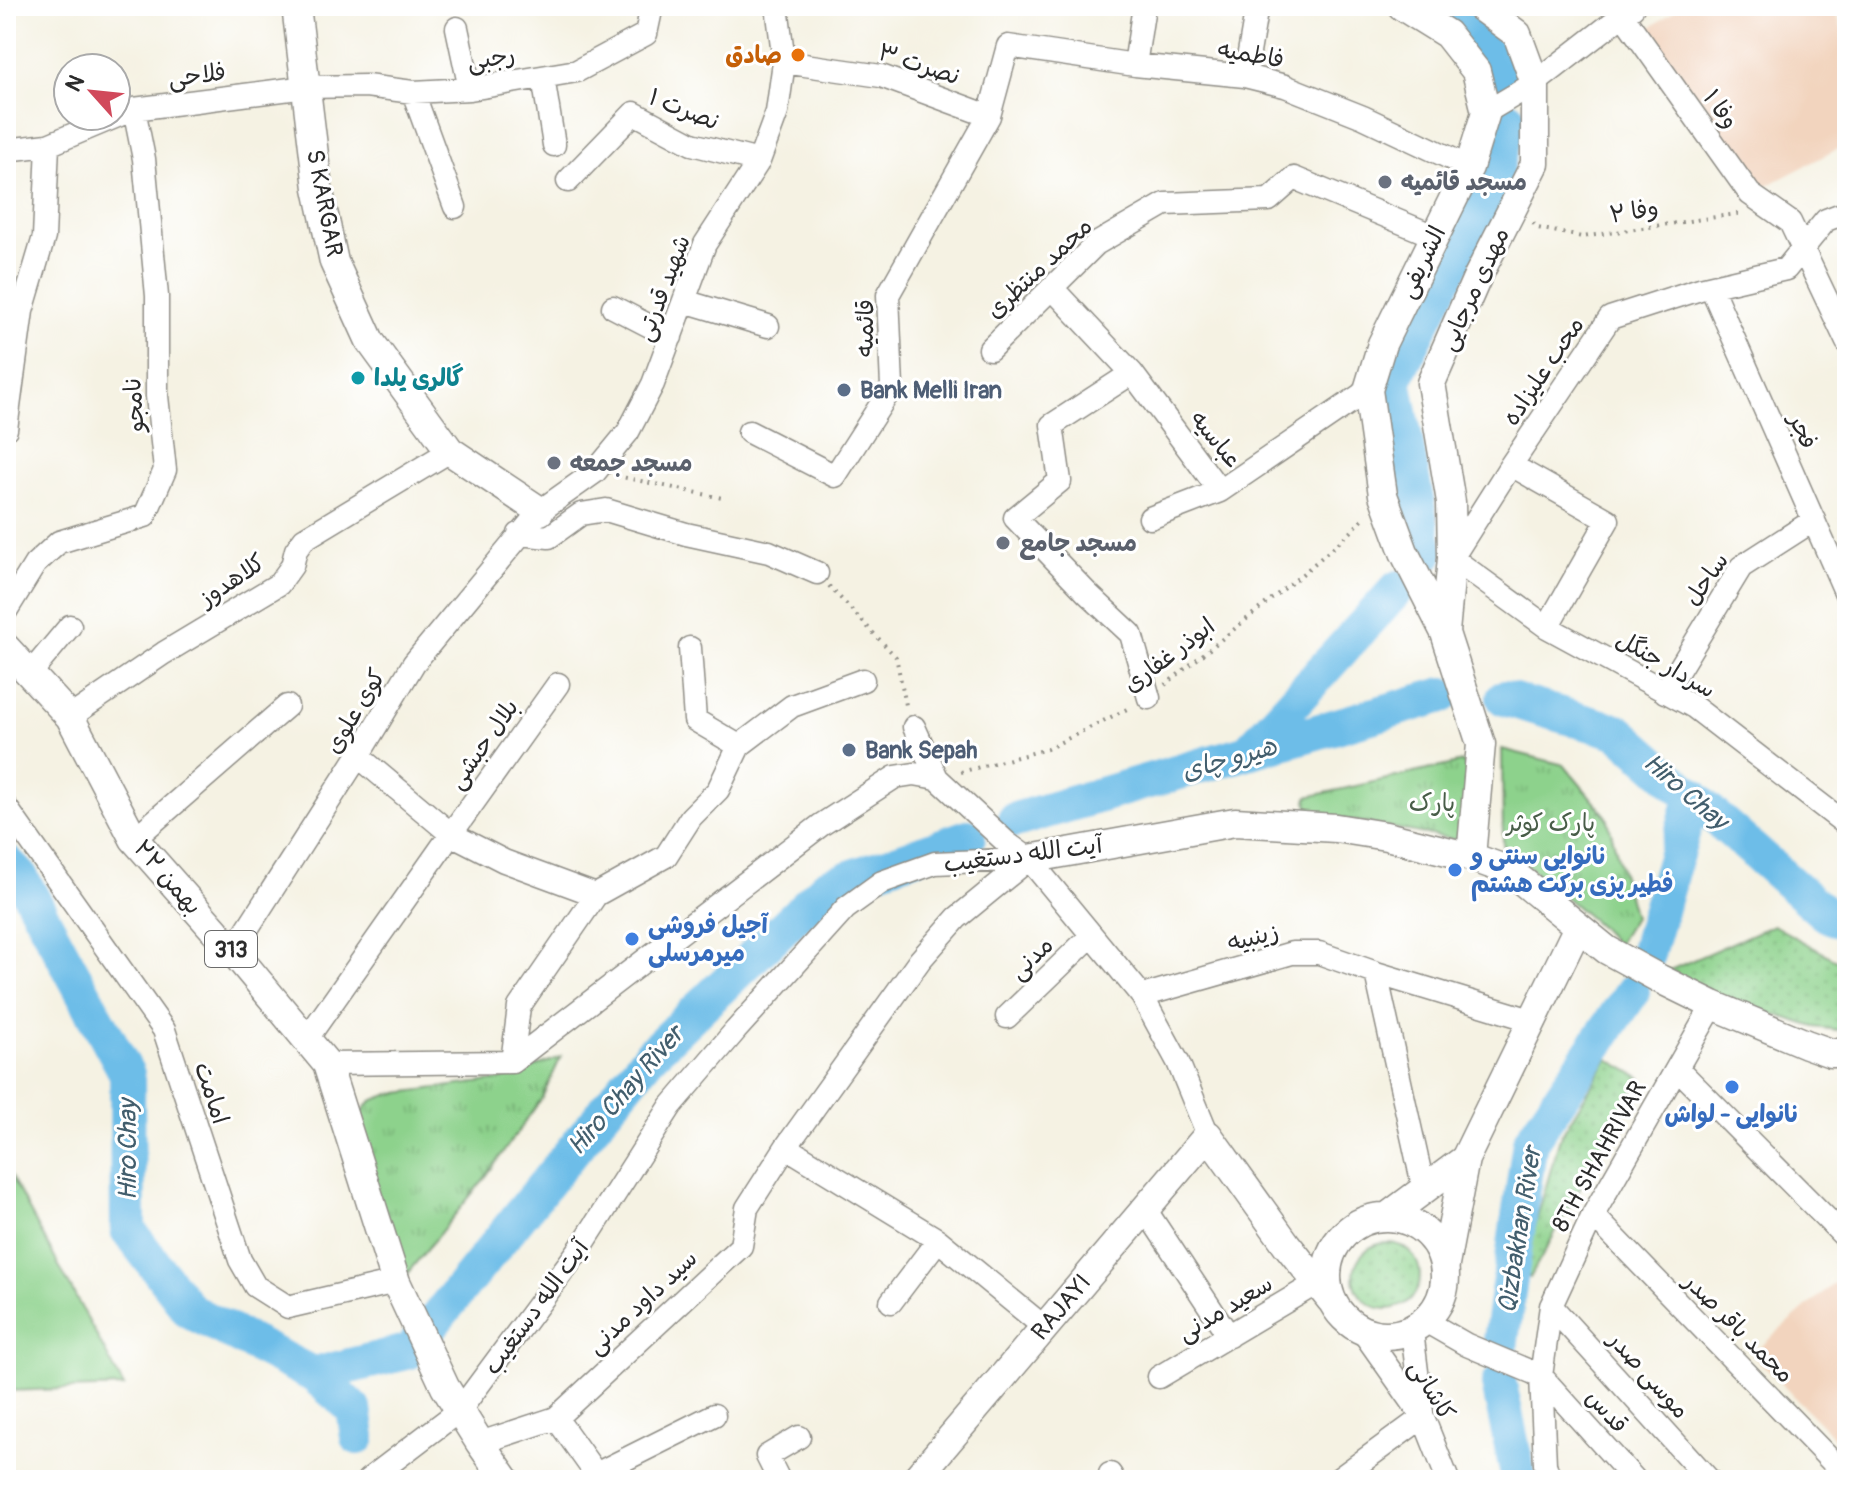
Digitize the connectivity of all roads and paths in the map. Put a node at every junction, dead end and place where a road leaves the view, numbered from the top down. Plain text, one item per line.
1 (296, 6) edge
2 (652, 6) edge
3 (777, 6) edge
4 (1144, 6) edge
5 (1257, 6) edge
6 (1402, 6) edge
7 (1479, 6) edge
8 (1628, 10) edge
9 (457, 28) dead end
10 (1008, 46) joint
11 (784, 62) junction
12 (1135, 65) junction
13 (1245, 76) junction
14 (543, 77) junction
15 (1535, 83) junction
16 (306, 87) junction
17 (470, 89) junction
18 (413, 92) junction
19 (134, 109) junction
20 (1486, 112) junction
21 (989, 116) junction
22 (48, 145) junction
23 (554, 145) dead end
24 (6, 150) edge
25 (759, 161) junction
26 (1469, 167) junction
27 (568, 181) dead end
28 (1515, 203) junction
29 (455, 207) dead end
30 (1771, 209) junction
31 (1847, 212) edge
32 (1434, 236) junction
33 (1802, 249) junction
34 (1711, 287) junction
35 (1053, 289) junction
36 (684, 301) junction
37 (613, 307) dead end
38 (768, 326) dead end
39 (13, 334) edge
40 (671, 337) junction
41 (1847, 342) edge
42 (990, 349) dead end
43 (1132, 373) junction
44 (1368, 390) junction
45 (6, 429) edge
46 (749, 432) dead end
47 (450, 451) junction
48 (1511, 465) junction
49 (595, 472) junction
50 (1220, 491) junction
51 (1383, 495) junction
52 (722, 498) dead end
53 (540, 511) junction
54 (1150, 518) dead end
55 (1814, 520) junction
56 (519, 534) junction
57 (1452, 558) junction
58 (817, 573) joint
59 (1847, 596) edge
60 (6, 611) edge
61 (70, 626) dead end
62 (1547, 627) junction
63 (1445, 633) junction
64 (6, 648) edge
65 (690, 648) dead end
66 (30, 674) junction
67 (863, 680) dead end
68 (558, 684) dead end
69 (1665, 692) junction
70 (1149, 698) junction
71 (287, 706) dead end
72 (70, 717) junction
73 (914, 727) joint
74 (739, 746) junction
75 (358, 756) junction
76 (937, 778) junction
77 (6, 807) edge
78 (1847, 825) edge
79 (451, 834) junction
80 (134, 839) junction
81 (1018, 851) junction
82 (1471, 857) junction
83 (596, 895) junction
84 (1578, 927) junction
85 (1091, 936) junction
86 (233, 951) junction
87 (1376, 973) junction
88 (1142, 996) junction
89 (1713, 1005) junction
90 (1007, 1017) dead end
91 (1531, 1020) junction
92 (306, 1040) junction
93 (1847, 1053) edge
94 (512, 1062) junction
95 (327, 1064) junction
96 (1678, 1069) junction
97 (1208, 1135) junction
98 (786, 1147) junction
99 (1465, 1159) junction
100 (1424, 1190) junction
101 (1145, 1209) junction
102 (1593, 1215) junction
103 (1387, 1217) junction
104 (1341, 1237) junction
105 (1847, 1239) edge
106 (938, 1240) junction
107 (1287, 1245) junction
108 (1445, 1265) junction
109 (396, 1282) junction
110 (1324, 1292) junction
111 (891, 1302) dead end
112 (1551, 1306) junction
113 (1419, 1326) junction
114 (1044, 1327) junction
115 (1363, 1332) junction
116 (1229, 1336) junction
117 (1541, 1376) junction
118 (1159, 1377) dead end
119 (453, 1398) junction
120 (714, 1415) dead end
121 (1423, 1417) junction
122 (556, 1418) junction
123 (799, 1437) dead end
124 (480, 1443) junction
125 (1847, 1477) edge
126 (368, 1480) edge
127 (506, 1480) edge
128 (779, 1480) edge
129 (915, 1480) edge
130 (1337, 1480) edge
131 (1448, 1480) edge
132 (1550, 1480) edge
133 (1635, 1480) edge
134 (1709, 1480) edge

1 - 16 main road, S KARGAR
2 - 14 street, رجبی
3 - 11 street, شهید قدرتی
4 - 12 street
5 - 13 street
6 - 20 main road
7 - 15 main road, مهدی مرجایی
8 - 15 street
8 - 30 street, وفا ۱
9 - 17 street
10 - 12 street, فاطمیه
10 - 21 street, قائمیه
11 - 21 street, نصرت ۳
11 - 25 street, شهید قدرتی
12 - 13 street, فاطمیه
13 - 26 street, فاطمیه
14 - 17 street, رجبی
14 - 23 street
15 - 20 street
15 - 28 main road, مهدی مرجایی
16 - 18 street, رجبی
16 - 19 street, فلاحی
16 - 47 main road, S KARGAR
17 - 18 street, رجبی
18 - 29 street
19 - 22 street, فلاحی
19 - 60 street, نامجو
20 - 26 main road, الشریفی
21 - 46 street, قائمیه
22 - 24 street, فلاحی
22 - 39 street
25 - 27 street, نصرت ۱
25 - 36 street, شهید قدرتی
26 - 32 main road, الشریفی
28 - 30 path, وفا ۲
28 - 57 main road, مهدی مرجایی
30 - 33 street, وفا ۱
31 - 33 street, محب علیزاده
32 - 35 street, محمد منتظری
32 - 44 main road, الشریفی
33 - 34 street, محب علیزاده
33 - 41 street
34 - 48 street, محب علیزاده
34 - 55 street, فجر
35 - 42 street, محمد منتظری
35 - 43 street, عباسیه
36 - 38 street
36 - 40 street, شهید قدرتی
37 - 40 street
39 - 45 street
40 - 49 street, شهید قدرتی
43 - 50 street, عباسیه
43 - 70 street
44 - 50 street, عباسیه
44 - 51 main road, الشریفی
47 - 53 main road, S KARGAR
47 - 72 street, کلاهدوز
48 - 57 street, محب علیزاده
48 - 62 street
49 - 52 path
49 - 53 street, شهید قدرتی
50 - 54 street
51 - 63 main road, الشریفی
51 - 70 path, ابوذر غفاری
53 - 56 street, کوی علوی
55 - 59 street, فجر
55 - 69 street, ساحل
56 - 58 street
56 - 75 street, کوی علوی
57 - 62 street, سردار جنگل
57 - 63 main road, مهدی مرجایی
58 - 73 path
61 - 66 street
62 - 69 street, سردار جنگل
63 - 82 main road
64 - 66 main road, ۲۲ بهمن / 313
65 - 74 street
66 - 72 main road, ۲۲ بهمن / 313
67 - 74 street
68 - 79 street, بلال حبشی
69 - 78 street, سردار جنگل
70 - 76 path, ابوذر غفاری
71 - 80 street
72 - 80 main road, ۲۲ بهمن / 313
73 - 76 street
74 - 83 street
75 - 79 street
75 - 86 street, کوی علوی
76 - 81 street
76 - 94 street
77 - 109 street, امامت
79 - 83 street
79 - 92 street, بلال حبشی
80 - 86 main road, ۲۲ بهمن / 313
81 - 82 main road, آیت الله دستغیب
81 - 85 street
81 - 98 street, سید داود مدنی
81 - 119 street, آیت الله دستغیب
82 - 84 main road, آیت الله دستغیب
83 - 94 street
84 - 89 main road, آیت الله دستغیب
84 - 91 main road
85 - 88 street
85 - 90 street, مدنی
86 - 92 main road, ۲۲ بهمن / 313
87 - 88 street, زینبیه
87 - 91 street, زینبیه
87 - 100 street
88 - 97 street
89 - 93 main road, آیت الله دستغیب
89 - 96 street, 8TH SHAHRIVAR
91 - 99 main road
92 - 95 main road, ۲۲ بهمن / 313
94 - 95 street
95 - 109 main road, ۲۲ بهمن / 313
96 - 102 street, 8TH SHAHRIVAR
96 - 105 street
97 - 101 main road, RAJAYI
97 - 107 main road
98 - 106 street
98 - 122 street, سید داود مدنی
99 - 100 main road
99 - 108 main road
100 - 103 main road
101 - 114 main road, RAJAYI
101 - 116 street
102 - 112 street, 8TH SHAHRIVAR
102 - 125 street, محمد باقر صدر
103 - 104 main road
103 - 108 main road
104 - 107 main road
104 - 110 main road
106 - 111 street
106 - 114 street
107 - 110 main road
108 - 113 main road
109 - 119 main road, 313
110 - 115 main road
110 - 116 street, سعید مدنی
112 - 117 street, 8TH SHAHRIVAR
112 - 134 street, موسی صدر
113 - 115 main road
113 - 117 street
113 - 121 street
114 - 129 main road, RAJAYI
115 - 121 street, کاشانی
116 - 118 street, سعید مدنی
117 - 132 street, 8TH SHAHRIVAR
117 - 133 street, قدس
119 - 124 main road, 313
119 - 126 street, آیت الله دستغیب
120 - 122 street
121 - 130 street
121 - 131 street, کاشانی
122 - 124 street, سید داود مدنی
123 - 128 street
124 - 127 main road, 313

